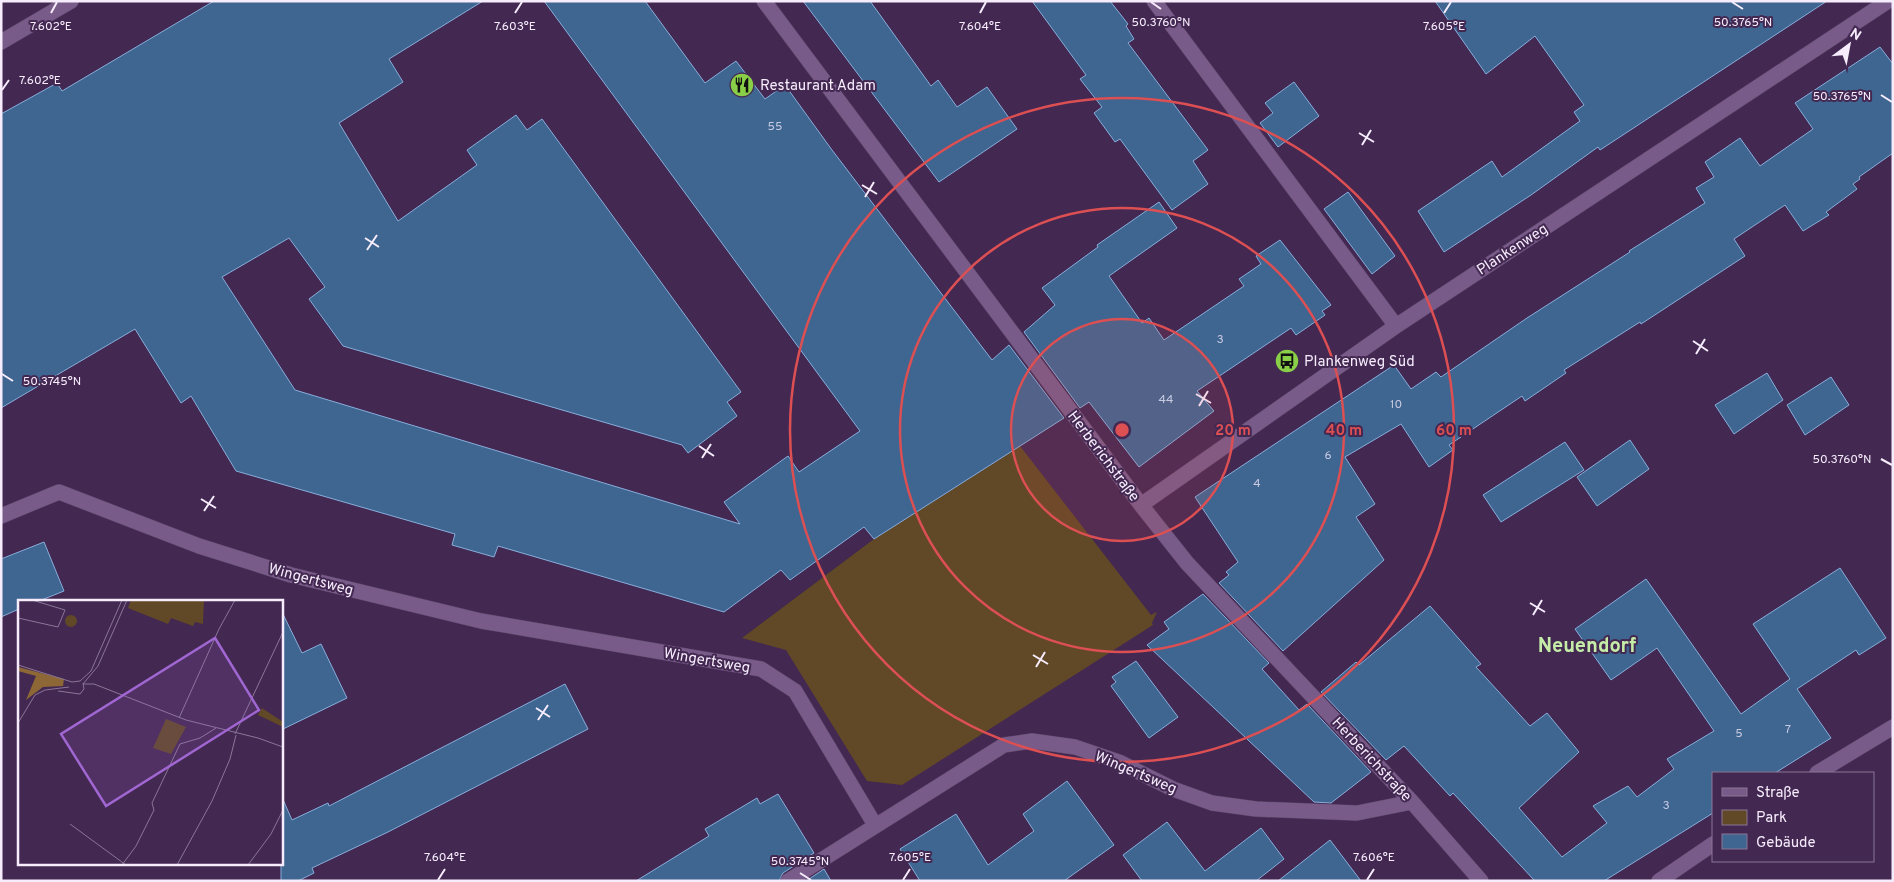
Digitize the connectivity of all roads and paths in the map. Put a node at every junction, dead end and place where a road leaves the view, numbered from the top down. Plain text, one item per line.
1 (71, 1) edge
2 (764, 1) edge
3 (1154, 1) edge
4 (1888, 1) edge
5 (1, 42) edge
6 (1396, 326) junction
7 (1141, 505) junction
8 (1, 516) edge
9 (1893, 727) edge
10 (1819, 772) edge
11 (1412, 802) junction
12 (875, 825) junction
13 (1712, 845) edge
14 (788, 881) edge
15 (1481, 881) edge
16 (1659, 881) edge

1 - 5 street
2 - 7 street, Herberichstraße
3 - 6 street
4 - 6 street, Plankenweg
6 - 7 street, Plankenweg
7 - 11 street, Herberichstraße
8 - 12 street, Wingertsweg
9 - 10 street
11 - 12 street, Wingertsweg
11 - 15 street, Herberichstraße
12 - 14 street
13 - 16 street

